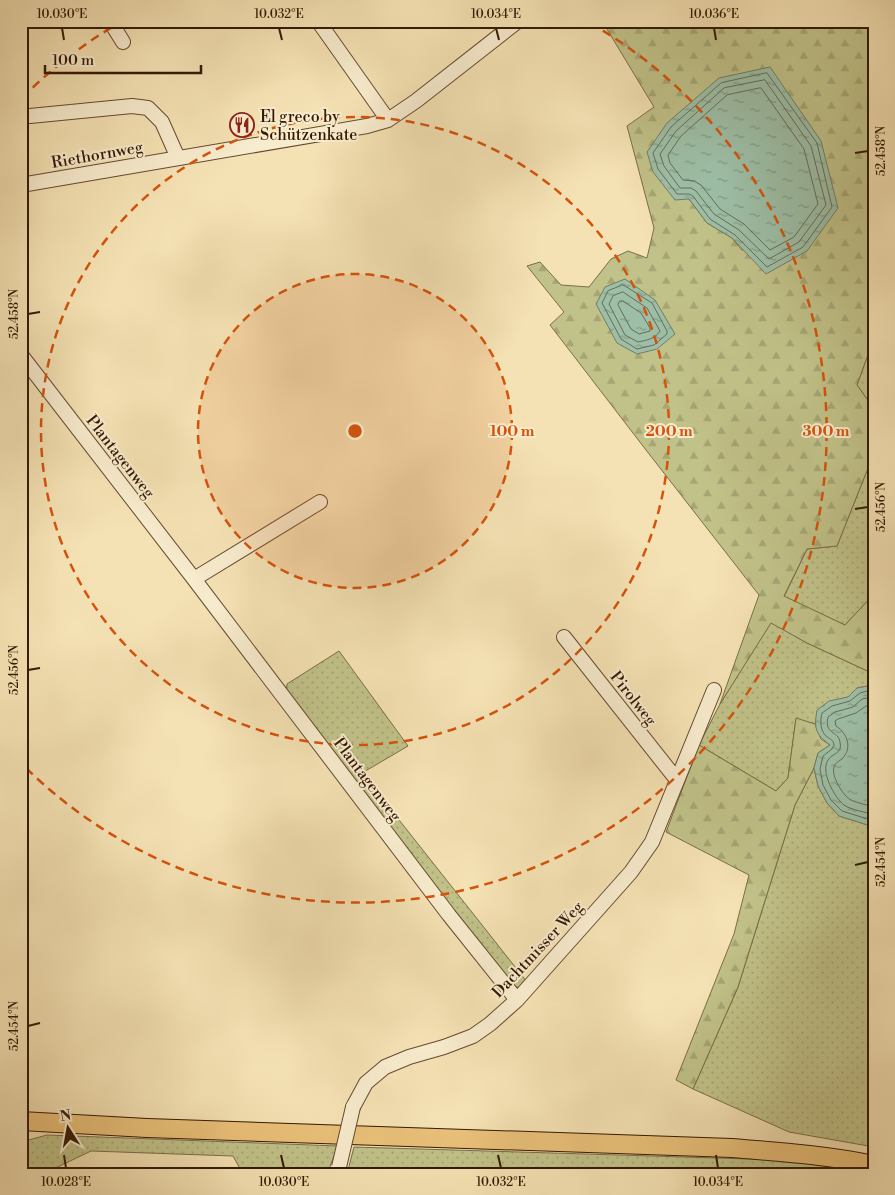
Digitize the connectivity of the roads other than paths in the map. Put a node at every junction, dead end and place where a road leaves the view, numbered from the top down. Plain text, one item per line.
1 (110, 21) edge
2 (318, 21) edge
3 (518, 21) edge
4 (123, 42) dead end
5 (21, 116) edge
6 (388, 120) junction
7 (178, 158) junction
8 (21, 185) edge
9 (21, 355) edge
10 (320, 502) dead end
11 (194, 578) junction
12 (564, 637) dead end
13 (714, 690) dead end
14 (677, 780) junction
15 (516, 1000) junction
16 (21, 1121) edge
17 (874, 1165) edge
18 (338, 1170) edge

1 - 4 street
2 - 6 street
3 - 6 street, Riethornweg
5 - 7 street
6 - 7 street, Riethornweg
7 - 8 street, Riethornweg
9 - 11 street, Plantagenweg
10 - 11 street
11 - 15 street, Plantagenweg
12 - 14 street, Pirolweg
13 - 14 street, Dachtmisser Weg
14 - 15 street, Dachtmisser Weg
15 - 18 street, Dachtmisser Weg, bridge
16 - 17 main road

